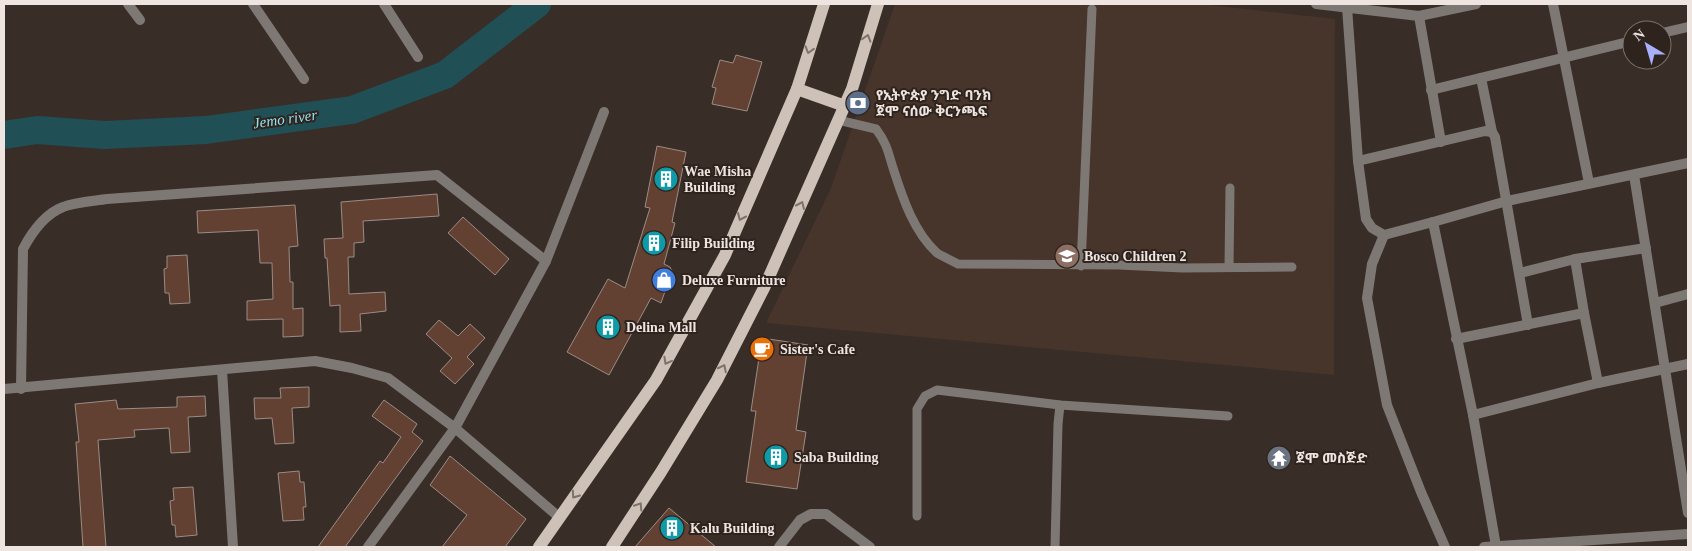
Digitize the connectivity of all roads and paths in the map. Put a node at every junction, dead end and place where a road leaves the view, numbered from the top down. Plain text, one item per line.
1 (128, 4) edge
2 (253, 4) edge
3 (384, 4) edge
4 (824, 4) edge
5 (878, 4) edge
6 (1316, 4) edge
7 (1476, 4) edge
8 (1553, 4) edge
9 (1449, 6) edge
10 (1347, 7) junction
11 (1366, 7) edge
12 (1092, 9) dead end
13 (1419, 16) junction
14 (140, 20) dead end
15 (1688, 27) edge
16 (1672, 31) edge
17 (1622, 44) edge
18 (418, 57) dead end
19 (1564, 58) junction
20 (1480, 78) junction
21 (304, 79) dead end
22 (797, 89) junction
23 (1431, 90) junction
24 (845, 106) junction
25 (604, 112) dead end
26 (838, 120) junction
27 (1492, 132) junction
28 (1441, 142) junction
29 (1358, 161) junction
30 (1688, 163) edge
31 (1634, 175) junction
32 (1590, 183) junction
33 (1230, 188) dead end
34 (1507, 201) junction
35 (1433, 222) junction
36 (1384, 235) junction
37 (1646, 248) junction
38 (1575, 259) junction
39 (546, 261) junction
40 (1081, 266) junction
41 (1229, 267) junction
42 (1292, 267) dead end
43 (1520, 273) junction
44 (1688, 294) edge
45 (1656, 303) junction
46 (1584, 313) junction
47 (1528, 325) junction
48 (1456, 339) junction
49 (1688, 364) edge
50 (1666, 368) junction
51 (222, 370) junction
52 (1598, 383) junction
53 (4, 389) edge
54 (21, 389) junction
55 (1060, 405) junction
56 (1473, 415) junction
57 (1228, 416) dead end
58 (454, 428) junction
59 (1688, 513) edge
60 (917, 516) dead end
61 (560, 518) junction
62 (1688, 534) edge
63 (1496, 546) edge
64 (232, 547) edge
65 (368, 547) edge
66 (539, 547) edge
67 (612, 547) edge
68 (779, 547) edge
69 (870, 547) edge
70 (1055, 547) edge
71 (1445, 547) edge
72 (1484, 547) edge

1 - 14 street
2 - 21 street
3 - 18 street
4 -> 22 main road
24 -> 5 main road
6 - 10 street
7 - 9 street
8 - 19 street
9 - 13 street
10 - 11 street
10 - 29 street
11 - 13 street
12 - 40 lane
13 - 23 street
15 - 16 street
17 - 19 street
19 - 20 street
19 - 32 street
20 - 23 street
20 - 27 street
22 - 24 main road
22 -> 61 main road
23 - 28 street
24 - 26 main road
25 - 39 street
26 - 40 lane
67 -> 26 main road
27 - 28 street
27 - 34 street
28 - 29 street
29 - 36 street
30 - 31 street
31 - 32 street
31 - 37 street
32 - 34 street
33 - 41 lane
34 - 35 street
34 - 43 street
35 - 36 street
35 - 48 street
36 - 71 street
37 - 38 street
37 - 45 street
38 - 43 street
38 - 46 street
39 - 54 street
39 - 58 street
40 - 41 lane
41 - 42 lane
43 - 47 street
44 - 45 street
45 - 50 street
46 - 47 street
46 - 52 street
47 - 48 street
48 - 56 street
49 - 50 street
50 - 52 street
50 - 59 street
51 - 54 street
51 - 58 street
51 - 64 street
52 - 56 street
53 - 54 street
55 - 57 lane
55 - 60 lane
55 - 70 lane
56 - 63 street
58 - 61 street
58 - 65 street
61 - 66 main road
62 - 63 street
63 - 72 street
68 - 69 street

